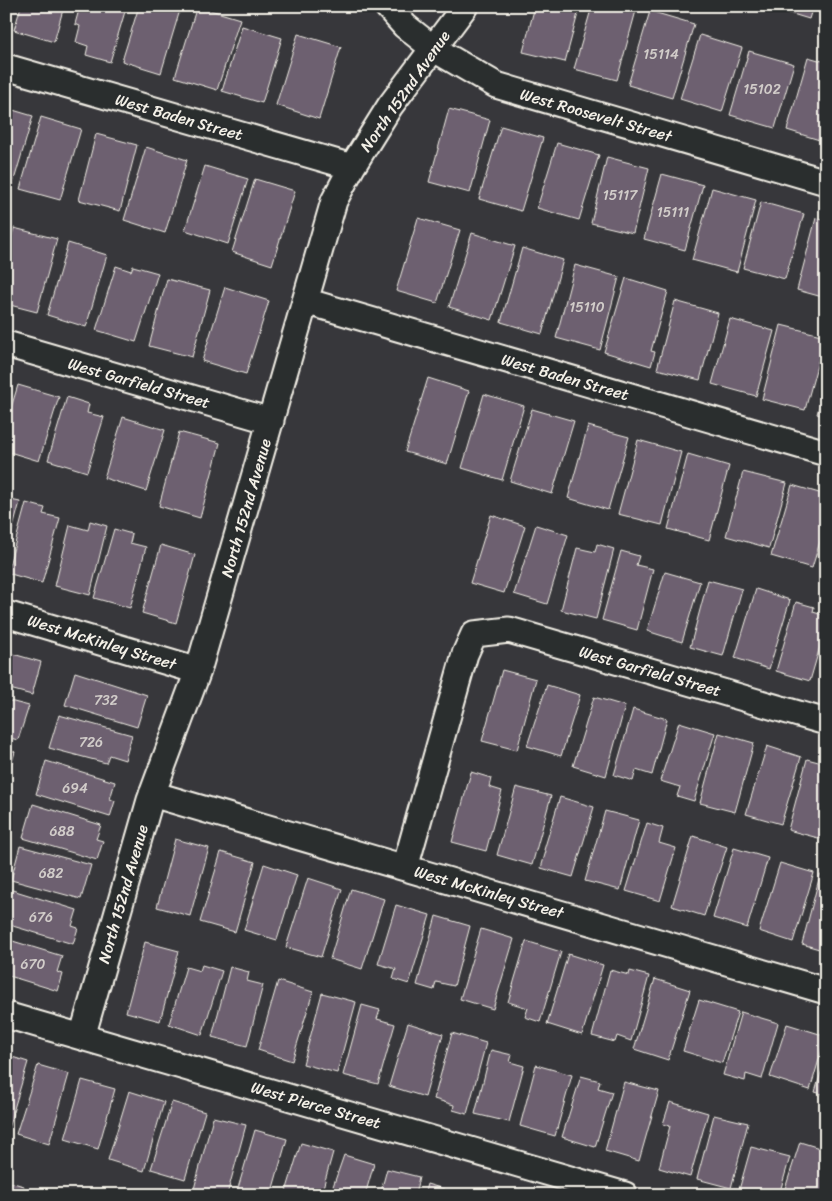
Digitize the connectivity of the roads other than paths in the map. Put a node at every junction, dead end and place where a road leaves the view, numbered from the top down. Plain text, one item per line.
1 (387, 6) edge
2 (465, 6) edge
3 (434, 49) junction
4 (6, 67) edge
5 (352, 167) junction
6 (826, 182) edge
7 (305, 301) junction
8 (6, 344) edge
9 (271, 421) junction
10 (826, 453) edge
11 (6, 614) edge
12 (198, 670) junction
13 (826, 722) edge
14 (152, 794) junction
15 (404, 868) junction
16 (826, 992) edge
17 (6, 1015) edge
18 (82, 1037) junction
19 (625, 1195) edge

1 - 3 street, West Roosevelt Street
2 - 3 street, North 152nd Avenue
3 - 5 street, North 152nd Avenue
3 - 6 street, West Roosevelt Street
4 - 5 street, West Baden Street
5 - 7 street, North 152nd Avenue
7 - 9 street, North 152nd Avenue
7 - 10 street, West Baden Street
8 - 9 street, West Garfield Street
9 - 12 street, North 152nd Avenue
11 - 12 street, West McKinley Street
12 - 14 street, North 152nd Avenue
13 - 15 street, West Garfield Street
14 - 15 street, West McKinley Street
14 - 18 street, North 152nd Avenue
15 - 16 street, West McKinley Street
17 - 18 street, West Pierce Street
18 - 19 street, West Pierce Street

